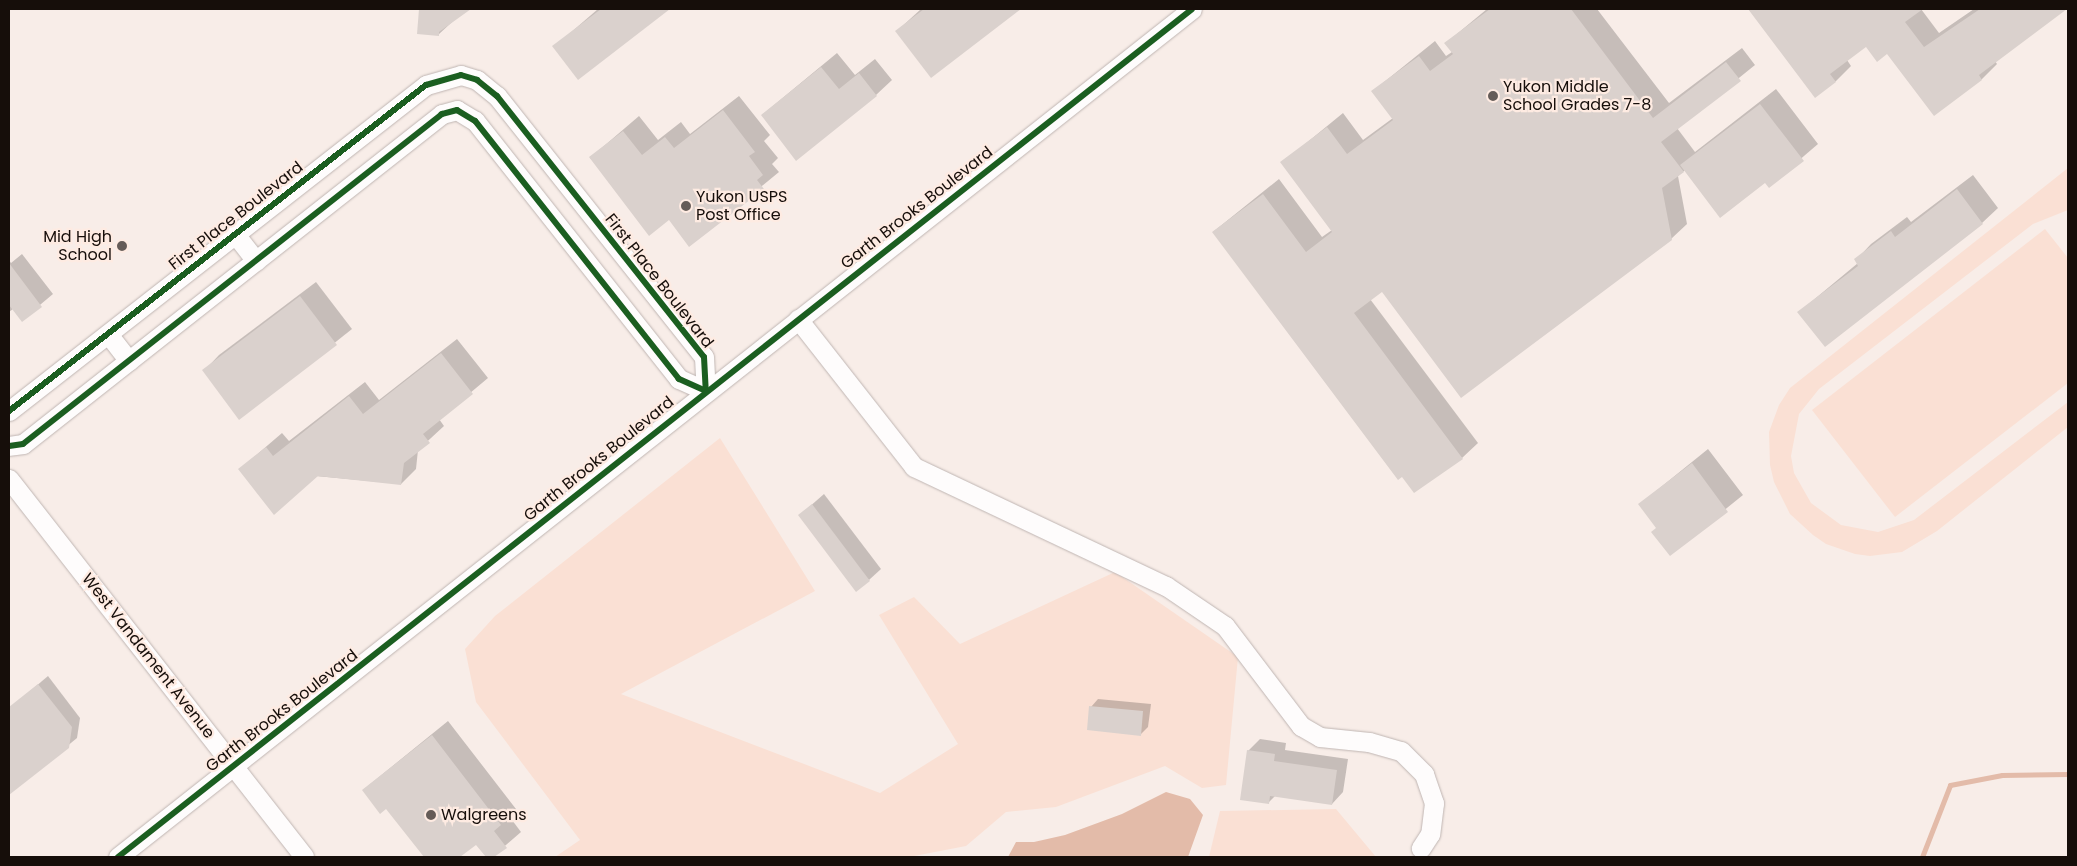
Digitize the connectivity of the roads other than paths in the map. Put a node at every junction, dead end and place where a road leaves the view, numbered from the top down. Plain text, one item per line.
1 (1192, 9) edge
2 (546, 158) junction
3 (520, 178) junction
4 (235, 234) junction
5 (256, 261) junction
6 (662, 304) junction
7 (798, 319) junction
8 (636, 324) junction
9 (108, 334) junction
10 (129, 361) junction
11 (706, 391) junction
12 (9, 411) edge
13 (9, 446) edge
14 (9, 479) edge
15 (235, 766) junction
16 (1421, 848) dead end
17 (118, 857) edge
18 (304, 857) edge

1 - 7 street, Garth Brooks Boulevard
2 - 3 street
2 - 4 street, First Place Boulevard
2 - 6 street, First Place Boulevard
3 - 5 street
3 - 8 street
4 - 5 street
4 - 9 street, First Place Boulevard
5 - 10 street
6 - 8 street
6 - 11 street, First Place Boulevard
7 - 11 street, Garth Brooks Boulevard
7 - 16 street
8 - 11 street
9 - 10 street
9 - 12 street, First Place Boulevard
10 - 13 street
11 - 15 street, Garth Brooks Boulevard
14 - 15 street, West Vandament Avenue
15 - 17 street, Garth Brooks Boulevard
15 - 18 street, West Vandament Avenue

